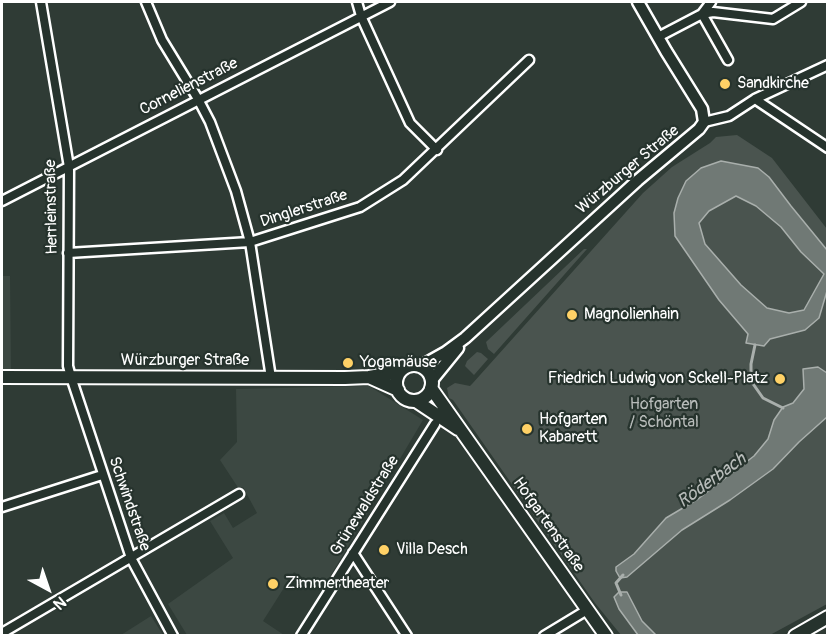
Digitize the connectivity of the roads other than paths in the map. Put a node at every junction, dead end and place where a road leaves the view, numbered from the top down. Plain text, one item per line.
1 (41, 2) edge
2 (146, 2) edge
3 (357, 2) edge
4 (390, 2) edge
5 (639, 2) edge
6 (711, 2) edge
7 (801, 2) edge
8 (702, 14) junction
9 (361, 16) junction
10 (658, 37) junction
11 (530, 60) dead end
12 (728, 60) dead end
13 (828, 65) edge
14 (198, 99) junction
15 (755, 99) junction
16 (704, 122) junction
17 (828, 148) edge
18 (437, 150) junction
19 (69, 167) junction
20 (2, 201) edge
21 (250, 242) junction
22 (68, 254) junction
23 (465, 338) junction
24 (421, 366) junction
25 (399, 372) junction
26 (2, 377) edge
27 (70, 377) junction
28 (369, 377) junction
29 (272, 378) junction
30 (432, 384) junction
31 (398, 390) junction
32 (416, 401) junction
33 (435, 424) dead end
34 (464, 433) junction
35 (102, 475) junction
36 (239, 494) dead end
37 (2, 507) edge
38 (353, 554) junction
39 (130, 558) junction
40 (587, 610) junction
41 (828, 617) edge
42 (2, 633) edge
43 (173, 636) edge
44 (301, 636) edge
45 (407, 636) edge
46 (544, 636) edge
47 (606, 636) edge
48 (795, 636) edge

1 - 19 street, Herrleinstraße
2 - 14 street
3 - 9 street
4 - 9 street, Cornelienstraße
5 - 10 street
6 - 8 street
7 - 8 street
8 - 10 street
8 - 12 street
9 - 14 street, Cornelienstraße
9 - 18 street
10 - 16 street
11 - 18 street, Dinglerstraße
13 - 15 street
14 - 19 street, Cornelienstraße
14 - 21 street
15 - 16 street
15 - 17 street
16 - 23 street, Würzburger Straße
18 - 21 street, Dinglerstraße
19 - 20 street, Cornelienstraße
19 - 22 street, Herrleinstraße
21 - 22 street, Dinglerstraße
21 - 29 street
22 - 27 street, Herrleinstraße
23 - 24 street, Würzburger Straße
23 - 30 street, Würzburger Straße
24 - 25 main road
24 - 30 main road
25 - 28 main road, Würzburger Straße
25 - 31 main road
26 - 27 main road, Würzburger Straße
27 - 29 main road, Würzburger Straße
27 - 35 street, Schwindstraße
28 - 29 main road, Würzburger Straße
28 - 31 main road, Würzburger Straße
30 - 32 main road
30 - 34 main road, Hofgartenstraße
31 - 32 main road
32 - 34 main road, Hofgartenstraße
33 - 38 street, Grünewaldstraße
34 - 40 main road, Hofgartenstraße
35 - 37 street
35 - 39 street, Schwindstraße
36 - 39 street
38 - 44 street, Grünewaldstraße
38 - 45 street
39 - 42 street
39 - 43 street, Schwindstraße
40 - 46 street
40 - 47 main road, Hofgartenstraße
41 - 48 main road

